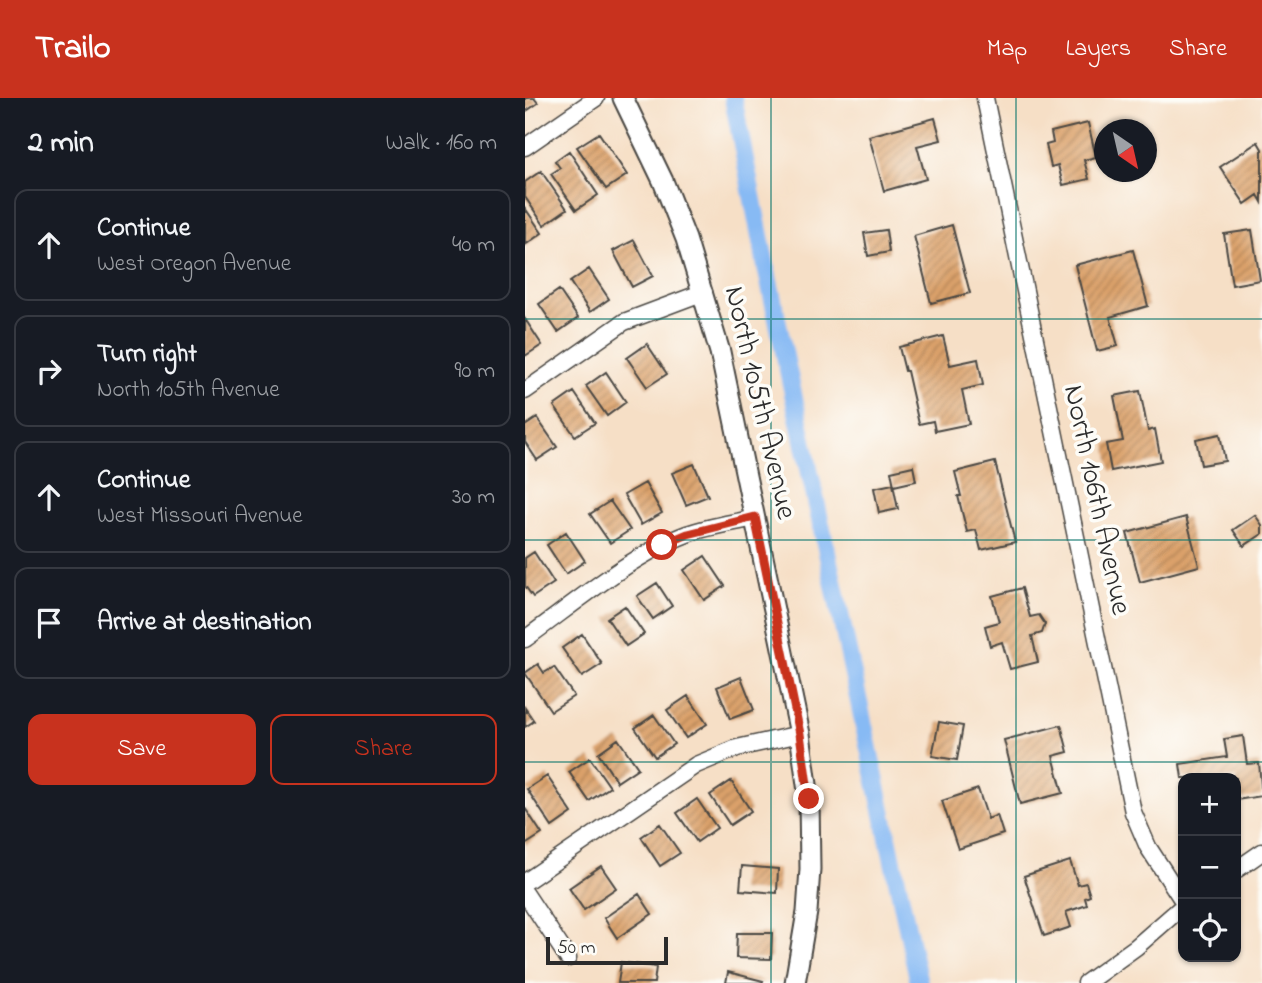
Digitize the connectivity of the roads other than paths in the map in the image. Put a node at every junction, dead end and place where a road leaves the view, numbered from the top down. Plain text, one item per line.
1 (596, 98) edge
2 (622, 98) edge
3 (985, 98) edge
4 (525, 147) edge
5 (703, 292) junction
6 (525, 391) edge
7 (755, 517) junction
8 (525, 639) edge
9 (800, 734) junction
10 (1262, 852) edge
11 (1241, 867) edge
12 (525, 881) edge
13 (525, 893) edge
14 (1180, 899) edge
15 (1178, 909) edge
16 (568, 958) dead end
17 (796, 983) edge
18 (1086, 983) edge

1 - 4 street
2 - 5 street, North 105th Avenue
3 - 14 street, North 106th Avenue
5 - 6 street
5 - 7 street, North 105th Avenue
7 - 8 street
7 - 9 street, North 105th Avenue
9 - 12 street
9 - 17 street, North 105th Avenue
10 - 11 street
13 - 16 street
15 - 18 street

